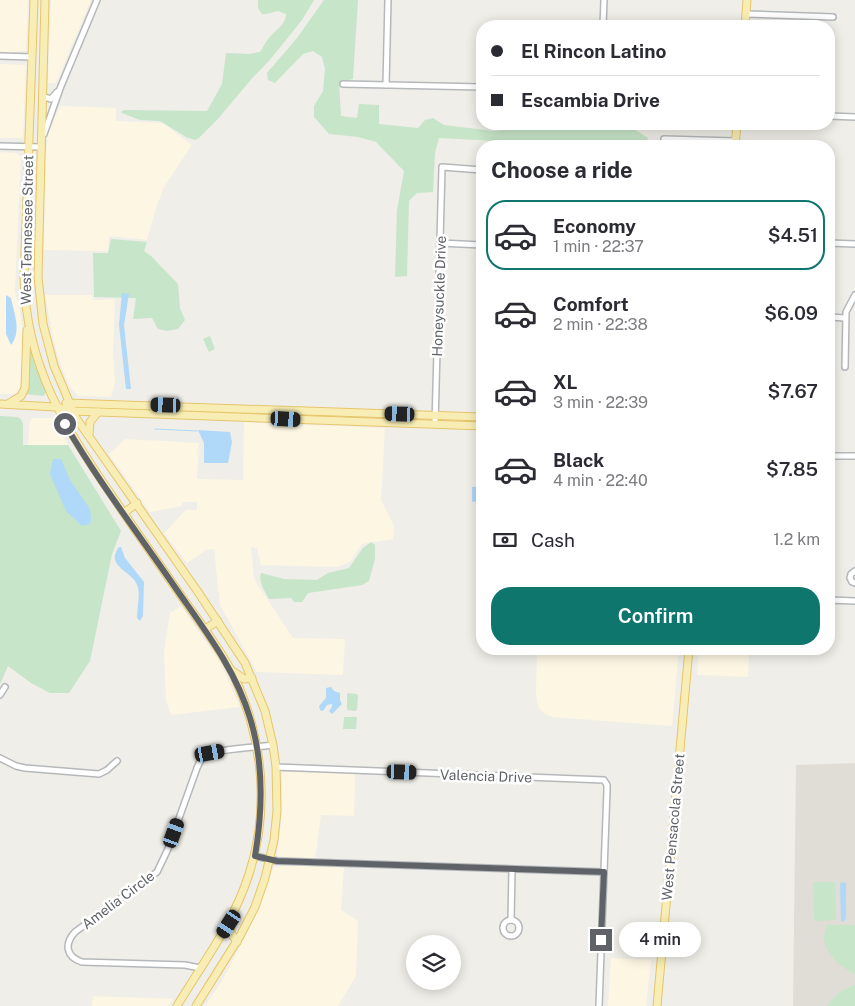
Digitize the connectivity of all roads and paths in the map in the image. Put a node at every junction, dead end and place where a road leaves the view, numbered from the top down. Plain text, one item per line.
1 (34, 0) edge
2 (45, 0) edge
3 (98, 0) edge
4 (388, 0) edge
5 (604, 0) edge
6 (747, 0) edge
7 (746, 14) junction
8 (833, 17) dead end
9 (603, 20) edge
10 (746, 20) edge
11 (0, 56) edge
12 (32, 57) junction
13 (342, 84) dead end
14 (386, 85) junction
15 (61, 86) junction
16 (476, 88) edge
17 (42, 94) junction
18 (835, 116) edge
19 (855, 117) edge
20 (664, 140) edge
21 (678, 140) edge
22 (0, 146) edge
23 (28, 147) junction
24 (40, 147) junction
25 (476, 170) edge
26 (26, 234) junction
27 (38, 234) junction
28 (440, 243) junction
29 (835, 243) edge
30 (855, 244) edge
31 (476, 245) edge
32 (24, 278) junction
33 (38, 278) junction
34 (855, 295) edge
35 (835, 317) edge
36 (845, 318) junction
37 (27, 320) junction
38 (845, 367) dead end
39 (68, 402) junction
40 (4, 404) edge
41 (138, 404) junction
42 (56, 407) junction
43 (72, 411) junction
44 (98, 412) junction
45 (136, 413) junction
46 (436, 415) junction
47 (476, 417) edge
48 (435, 424) junction
49 (476, 426) edge
50 (89, 436) junction
51 (835, 456) edge
52 (855, 456) edge
53 (136, 503) junction
54 (124, 513) junction
55 (855, 571) edge
56 (855, 583) edge
57 (855, 594) edge
58 (835, 600) edge
59 (855, 601) edge
60 (218, 621) junction
61 (205, 629) junction
62 (688, 655) edge
63 (231, 670) junction
64 (252, 678) junction
65 (5, 687) dead end
66 (0, 695) edge
67 (273, 745) junction
68 (257, 747) junction
69 (0, 758) edge
70 (117, 761) dead end
71 (276, 767) junction
72 (255, 856) junction
73 (270, 859) junction
74 (512, 869) junction
75 (604, 872) junction
76 (230, 920) junction
77 (511, 920) dead end
78 (237, 942) junction
79 (200, 968) junction
80 (197, 1005) edge
81 (177, 1006) edge
82 (599, 1006) edge
83 (657, 1006) edge

1 - 12 main road, West Tennessee Street
2 - 17 main road, West Tennessee Street
3 - 15 street
4 - 14 street
5 - 9 street
6 - 7 main road
7 - 8 street
7 - 10 main road
11 - 12 street
12 - 23 main road, West Tennessee Street
13 - 14 street
14 - 16 street
15 - 17 street
15 - 24 street
17 - 24 main road, West Tennessee Street
18 - 19 street
20 - 21 street
22 - 23 street
23 - 24 street
23 - 26 main road, West Tennessee Street
24 - 27 main road, West Tennessee Street
25 - 28 street, Honeysuckle Drive
26 - 27 main road
26 - 32 main road, West Tennessee Street
27 - 33 main road, West Tennessee Street
28 - 31 street
28 - 46 street, Honeysuckle Drive
29 - 30 street
32 - 33 main road
32 - 37 main road, West Tennessee Street
33 - 39 main road, West Tennessee Street
34 - 36 street
35 - 36 street
36 - 38 street
37 - 40 main road
37 - 42 main road, West Tennessee Street
39 - 41 main road
39 - 42 main road
39 - 43 main road, West Tennessee Street
40 - 42 main road
41 - 45 street
41 - 46 main road
42 - 43 main road
42 - 54 main road, West Tennessee Street
43 - 44 main road
43 - 50 main road, West Tennessee Street
44 - 45 main road
44 - 50 main road
45 - 48 main road
46 - 47 main road
46 - 48 street, Honeysuckle Drive
48 - 49 main road
50 - 53 main road, West Tennessee Street
51 - 52 street
53 - 54 main road
53 - 60 main road, West Tennessee Street
54 - 61 main road, West Tennessee Street
55 - 56 street
57 - 59 street
58 - 59 street
60 - 61 main road
60 - 64 main road, West Tennessee Street
61 - 63 main road, West Tennessee Street
62 - 83 main road, West Pensacola Street
63 - 64 main road
63 - 68 main road, West Tennessee Street
64 - 67 main road, West Tennessee Street
65 - 66 street
67 - 68 street, Amelia Circle
67 - 71 main road, West Tennessee Street
68 - 72 main road, West Tennessee Street
68 - 79 street, Amelia Circle
69 - 70 street
71 - 73 main road, West Tennessee Street
71 - 75 street, Valencia Drive
72 - 73 street
72 - 76 main road, West Tennessee Street
73 - 74 street
73 - 78 main road, West Tennessee Street
74 - 75 street
74 - 77 street
75 - 82 street
76 - 78 main road
76 - 79 main road, West Tennessee Street
78 - 80 main road, West Tennessee Street
79 - 81 main road, West Tennessee Street

